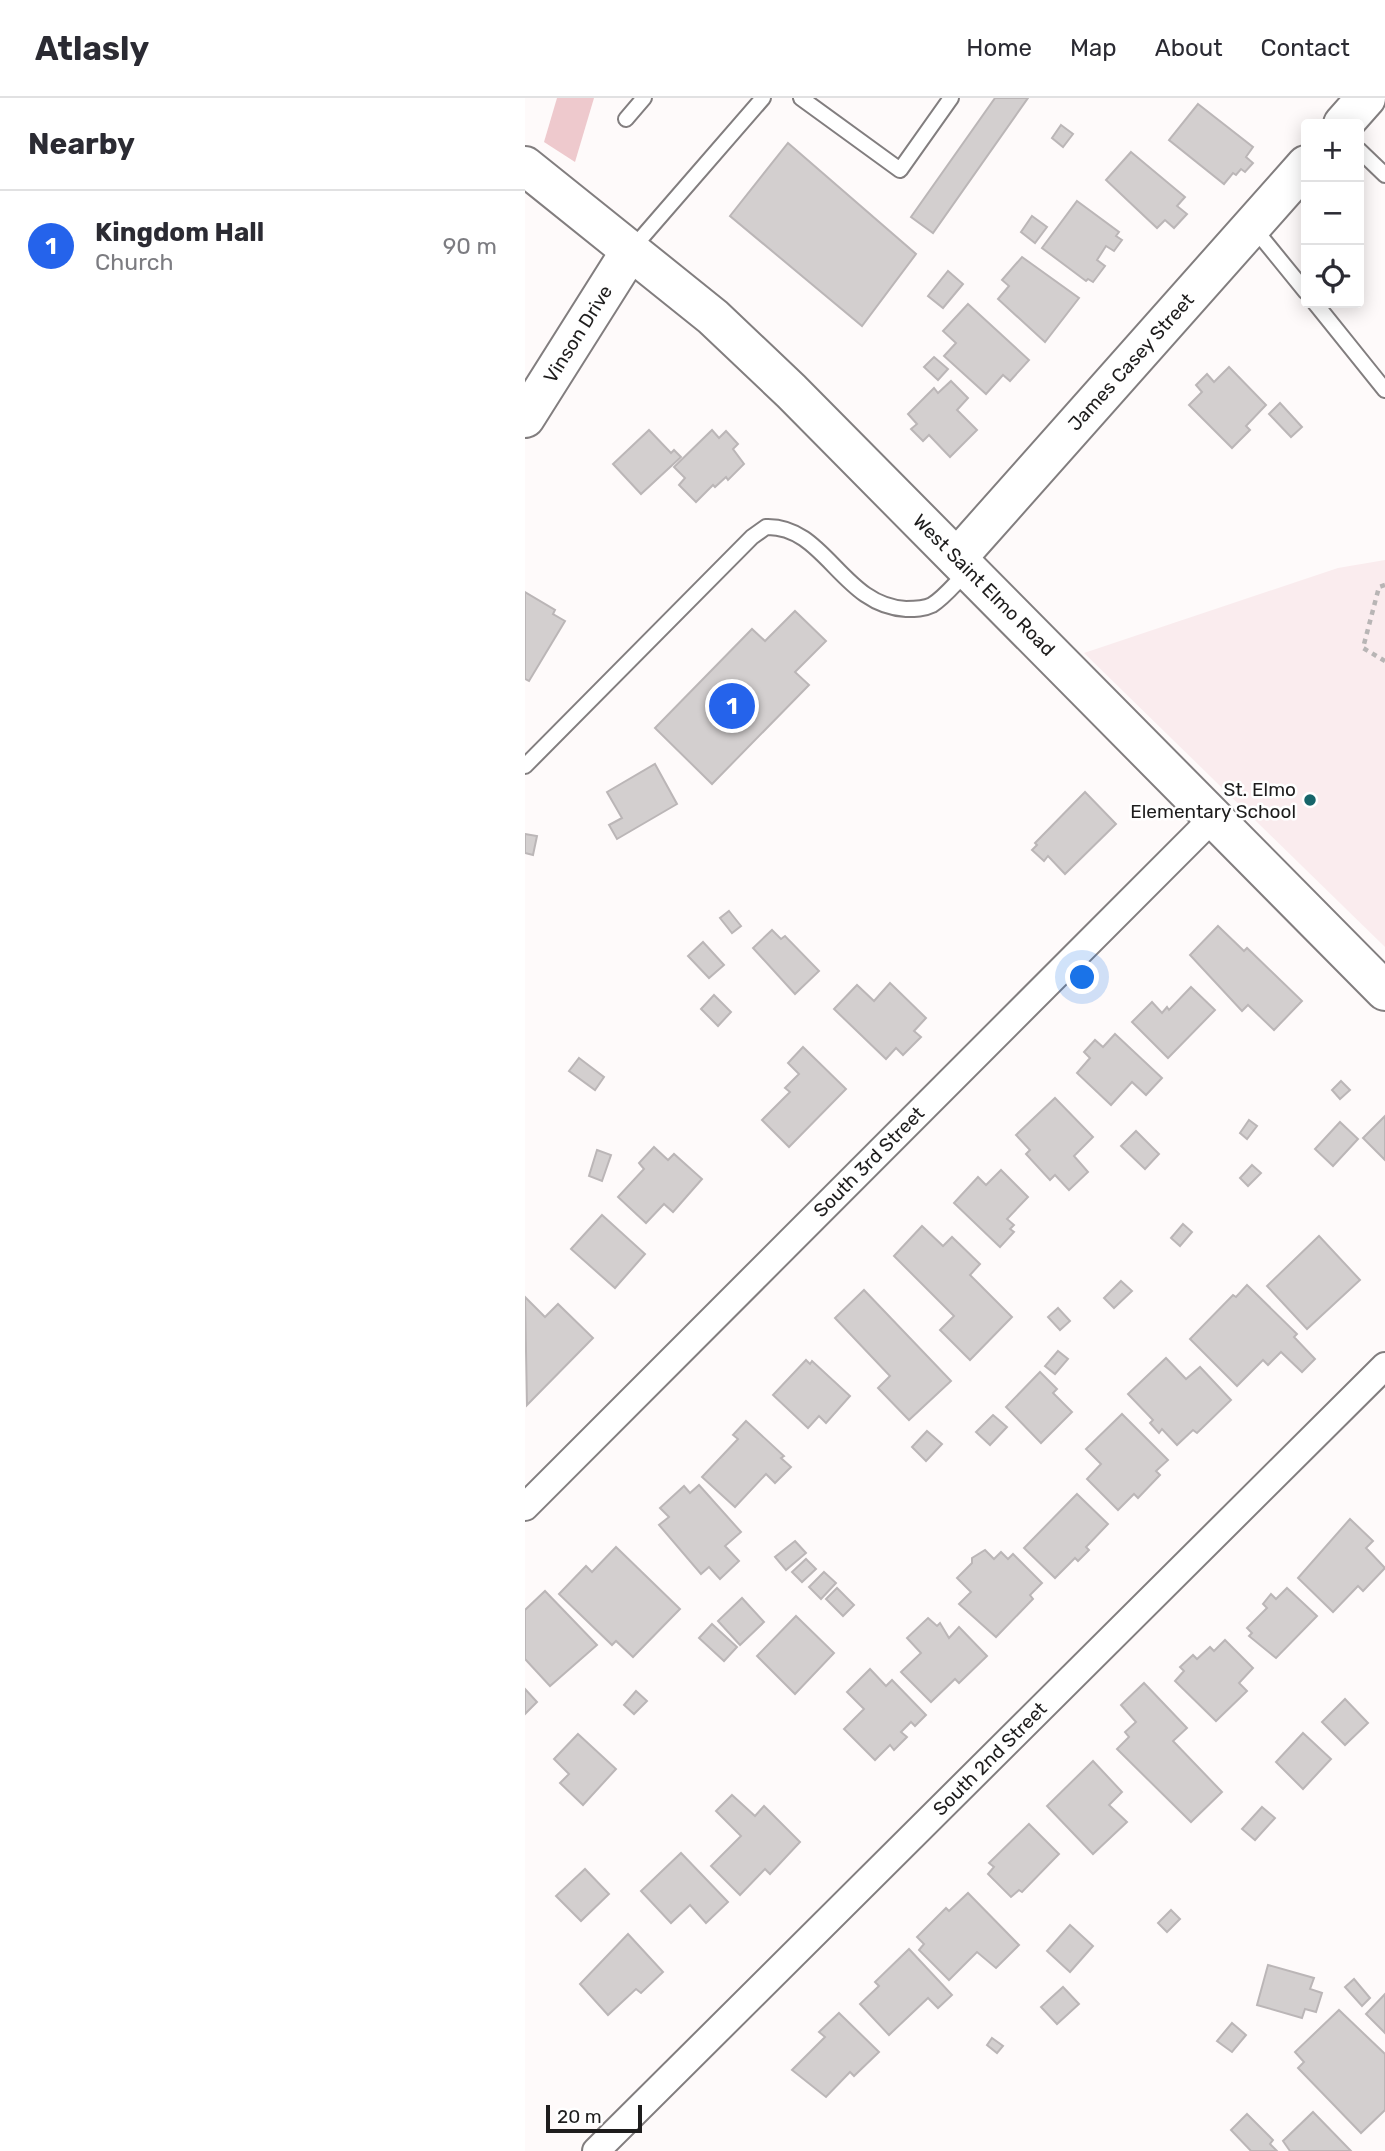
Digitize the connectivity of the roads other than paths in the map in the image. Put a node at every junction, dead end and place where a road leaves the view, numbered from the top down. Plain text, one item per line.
1 (643, 98) edge
2 (762, 98) edge
3 (801, 98) edge
4 (951, 98) edge
5 (1366, 98) edge
6 (626, 119) dead end
7 (1347, 119) edge
8 (1364, 155) edge
9 (525, 166) edge
10 (1301, 171) edge
11 (1385, 175) edge
12 (1252, 226) junction
13 (631, 250) junction
14 (1301, 286) edge
15 (1319, 308) edge
16 (1385, 390) edge
17 (525, 418) edge
18 (963, 564) junction
19 (525, 766) edge
20 (1213, 818) junction
21 (1385, 991) edge
22 (1385, 1366) edge
23 (525, 1507) edge
24 (596, 2151) edge

1 - 6 lane
2 - 13 lane
3 - 4 lane
5 - 7 street
8 - 11 lane
9 - 13 street, West Saint Elmo Road
10 - 12 street, James Casey Street
12 - 14 lane
12 - 18 street, James Casey Street
13 - 17 street, Vinson Drive
13 - 18 street, West Saint Elmo Road
15 - 16 lane
18 - 19 lane
18 - 20 street, West Saint Elmo Road
20 - 21 street, West Saint Elmo Road
20 - 23 street, South 3rd Street
22 - 24 street, South 2nd Street

